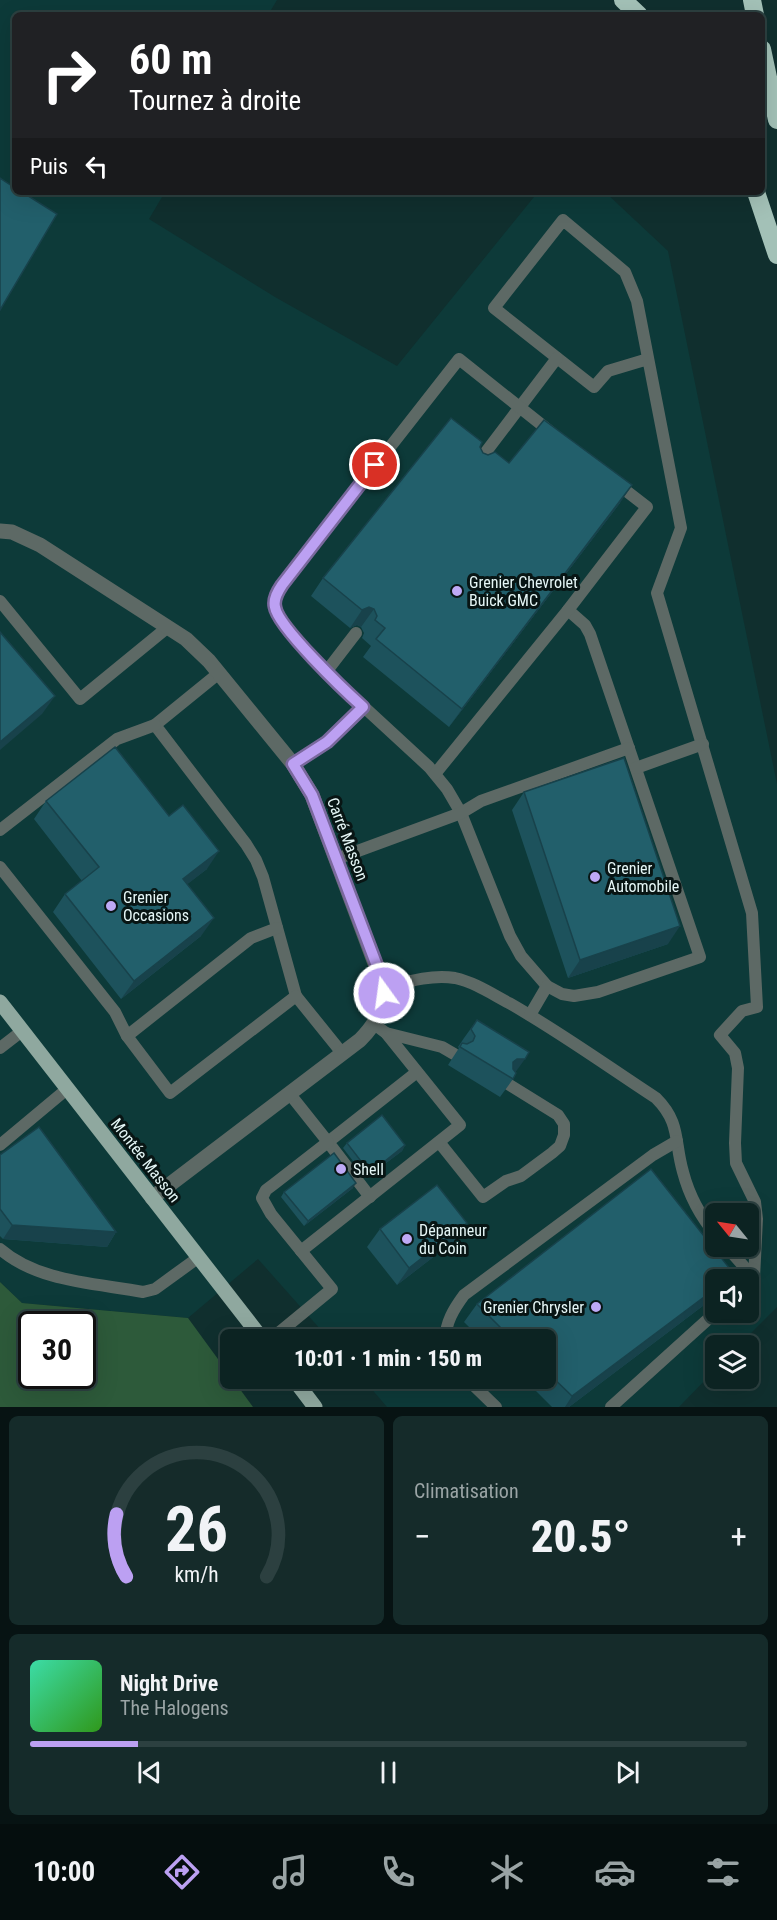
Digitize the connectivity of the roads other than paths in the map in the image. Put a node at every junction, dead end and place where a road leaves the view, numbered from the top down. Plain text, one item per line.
1 (623, 0) edge
2 (636, 12) edge
3 (765, 63) edge
4 (777, 120) edge
5 (757, 195) edge
6 (777, 255) edge
7 (557, 358) junction
8 (648, 359) junction
9 (519, 407) junction
10 (565, 443) edge
11 (476, 465) edge
12 (610, 479) edge
13 (0, 531) edge
14 (0, 601) edge
15 (568, 610) junction
16 (168, 627) junction
17 (356, 633) dead end
18 (326, 672) junction
19 (219, 674) junction
20 (363, 707) junction
21 (155, 725) junction
22 (703, 744) junction
23 (629, 748) junction
24 (293, 764) junction
25 (636, 768) junction
26 (435, 774) junction
27 (461, 813) junction
28 (0, 830) edge
29 (336, 859) junction
30 (0, 867) edge
31 (277, 928) junction
32 (547, 986) junction
33 (383, 988) junction
34 (296, 996) junction
35 (0, 1002) edge
36 (530, 1015) junction
37 (380, 1028) junction
38 (22, 1031) junction
39 (126, 1036) junction
40 (0, 1048) edge
41 (342, 1053) junction
42 (454, 1054) dead end
43 (417, 1072) junction
44 (508, 1084) edge
45 (67, 1089) junction
46 (289, 1093) junction
47 (677, 1141) junction
48 (328, 1142) junction
49 (439, 1142) junction
50 (0, 1145) edge
51 (370, 1197) junction
52 (152, 1198) junction
53 (705, 1220) edge
54 (0, 1249) edge
55 (301, 1251) junction
56 (200, 1257) junction
57 (752, 1269) edge
58 (705, 1322) edge
59 (255, 1329) edge
60 (283, 1329) edge
61 (446, 1329) edge
62 (301, 1389) edge
63 (477, 1389) edge
64 (315, 1407) edge
65 (496, 1407) edge
66 (611, 1407) edge

1 - 2 highway
3 - 4 highway
5 - 6 highway
7 - 8 lane
7 - 8 lane
7 - 9 lane
8 - 22 lane
9 - 10 lane
9 - 11 lane
9 - 18 lane
12 - 15 lane
13 - 16 street, Carré Masson
14 - 16 lane
15 - 23 lane
15 - 26 lane
16 - 19 street, Carré Masson
17 - 18 lane
18 - 20 lane
19 - 21 lane
19 - 24 street, Carré Masson
20 - 24 lane
20 - 26 lane
21 - 28 lane
21 - 31 lane
22 - 25 lane
22 - 57 lane
23 - 25 lane
23 - 27 lane
24 - 29 street, Carré Masson
25 - 32 lane
26 - 27 lane
27 - 29 lane
27 - 32 lane
29 - 33 street, Carré Masson
30 - 39 lane
31 - 34 lane
31 - 39 lane
32 - 36 lane
33 - 36 lane
33 - 37 street, Carré Masson
34 - 39 lane
34 - 41 lane
35 - 38 main road, Montée Masson
36 - 47 lane
37 - 41 street, Carré Masson
37 - 42 lane
37 - 43 lane
38 - 40 lane
38 - 45 main road, Montée Masson
41 - 46 street, Carré Masson
43 - 48 lane
43 - 49 lane
44 - 49 lane
45 - 50 lane
45 - 52 main road, Montée Masson
46 - 48 lane
46 - 52 street, Carré Masson
47 - 53 lane
47 - 61 lane
48 - 51 lane
48 - 55 lane
49 - 51 lane
51 - 55 lane
52 - 56 main road, Montée Masson
54 - 56 lane
55 - 60 lane
56 - 59 main road, Montée Masson
58 - 66 lane
62 - 64 main road
63 - 65 lane

